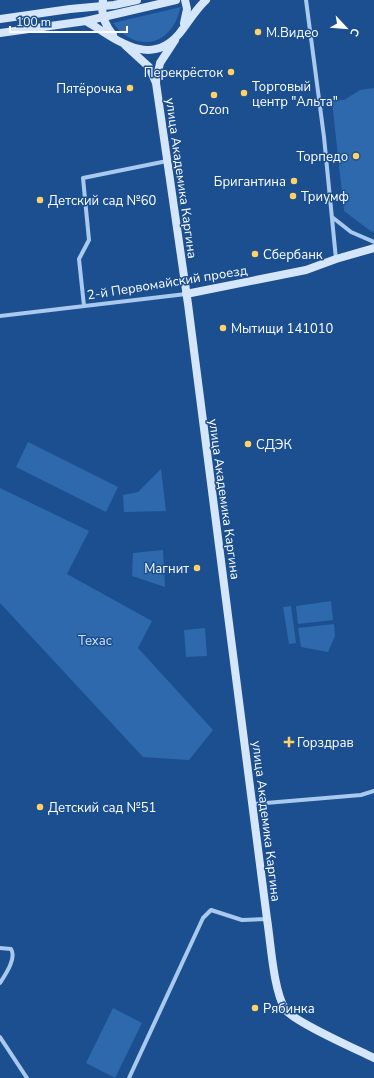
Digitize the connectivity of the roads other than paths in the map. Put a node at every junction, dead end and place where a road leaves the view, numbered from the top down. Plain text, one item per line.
1 (95, 0) edge
2 (137, 0) edge
3 (176, 0) edge
4 (185, 0) edge
5 (206, 0) edge
6 (306, 0) edge
7 (102, 3) edge
8 (85, 8) junction
9 (103, 17) junction
10 (0, 19) edge
11 (86, 21) junction
12 (182, 29) junction
13 (0, 33) edge
14 (117, 40) junction
15 (125, 45) junction
16 (156, 83) junction
17 (167, 161) junction
18 (332, 217) junction
19 (374, 242) edge
20 (374, 248) edge
21 (336, 259) junction
22 (186, 294) junction
23 (84, 306) junction
24 (0, 316) edge
25 (374, 791) edge
26 (253, 804) junction
27 (267, 919) junction
28 (0, 948) edge
29 (0, 983) edge
30 (0, 1037) edge
31 (374, 1058) edge
32 (27, 1078) edge
33 (129, 1078) edge

1 - 8 street
2 - 7 street
3 - 9 street
4 - 12 street
5 - 12 street
6 - 18 street
7 - 8 street
7 - 9 street
8 - 10 street
9 - 11 street
9 - 14 street
11 - 13 street
11 - 14 street
12 - 15 street
12 - 16 street
14 - 15 street
15 - 16 street
16 - 17 street, улица Академика Каргина
17 - 22 street, улица Академика Каргина
17 - 23 street
18 - 19 street
18 - 21 street
20 - 21 street, 2-й Первомайский проезд
21 - 22 street, 2-й Первомайский проезд
22 - 23 street, 2-й Первомайский проезд
22 - 26 street, улица Академика Каргина
23 - 24 street, 2-й Первомайский проезд
25 - 26 street
26 - 27 street, улица Академика Каргина
27 - 31 street, улица Академика Каргина
27 - 33 street, улица Академика Каргина
28 - 29 street
30 - 32 street

